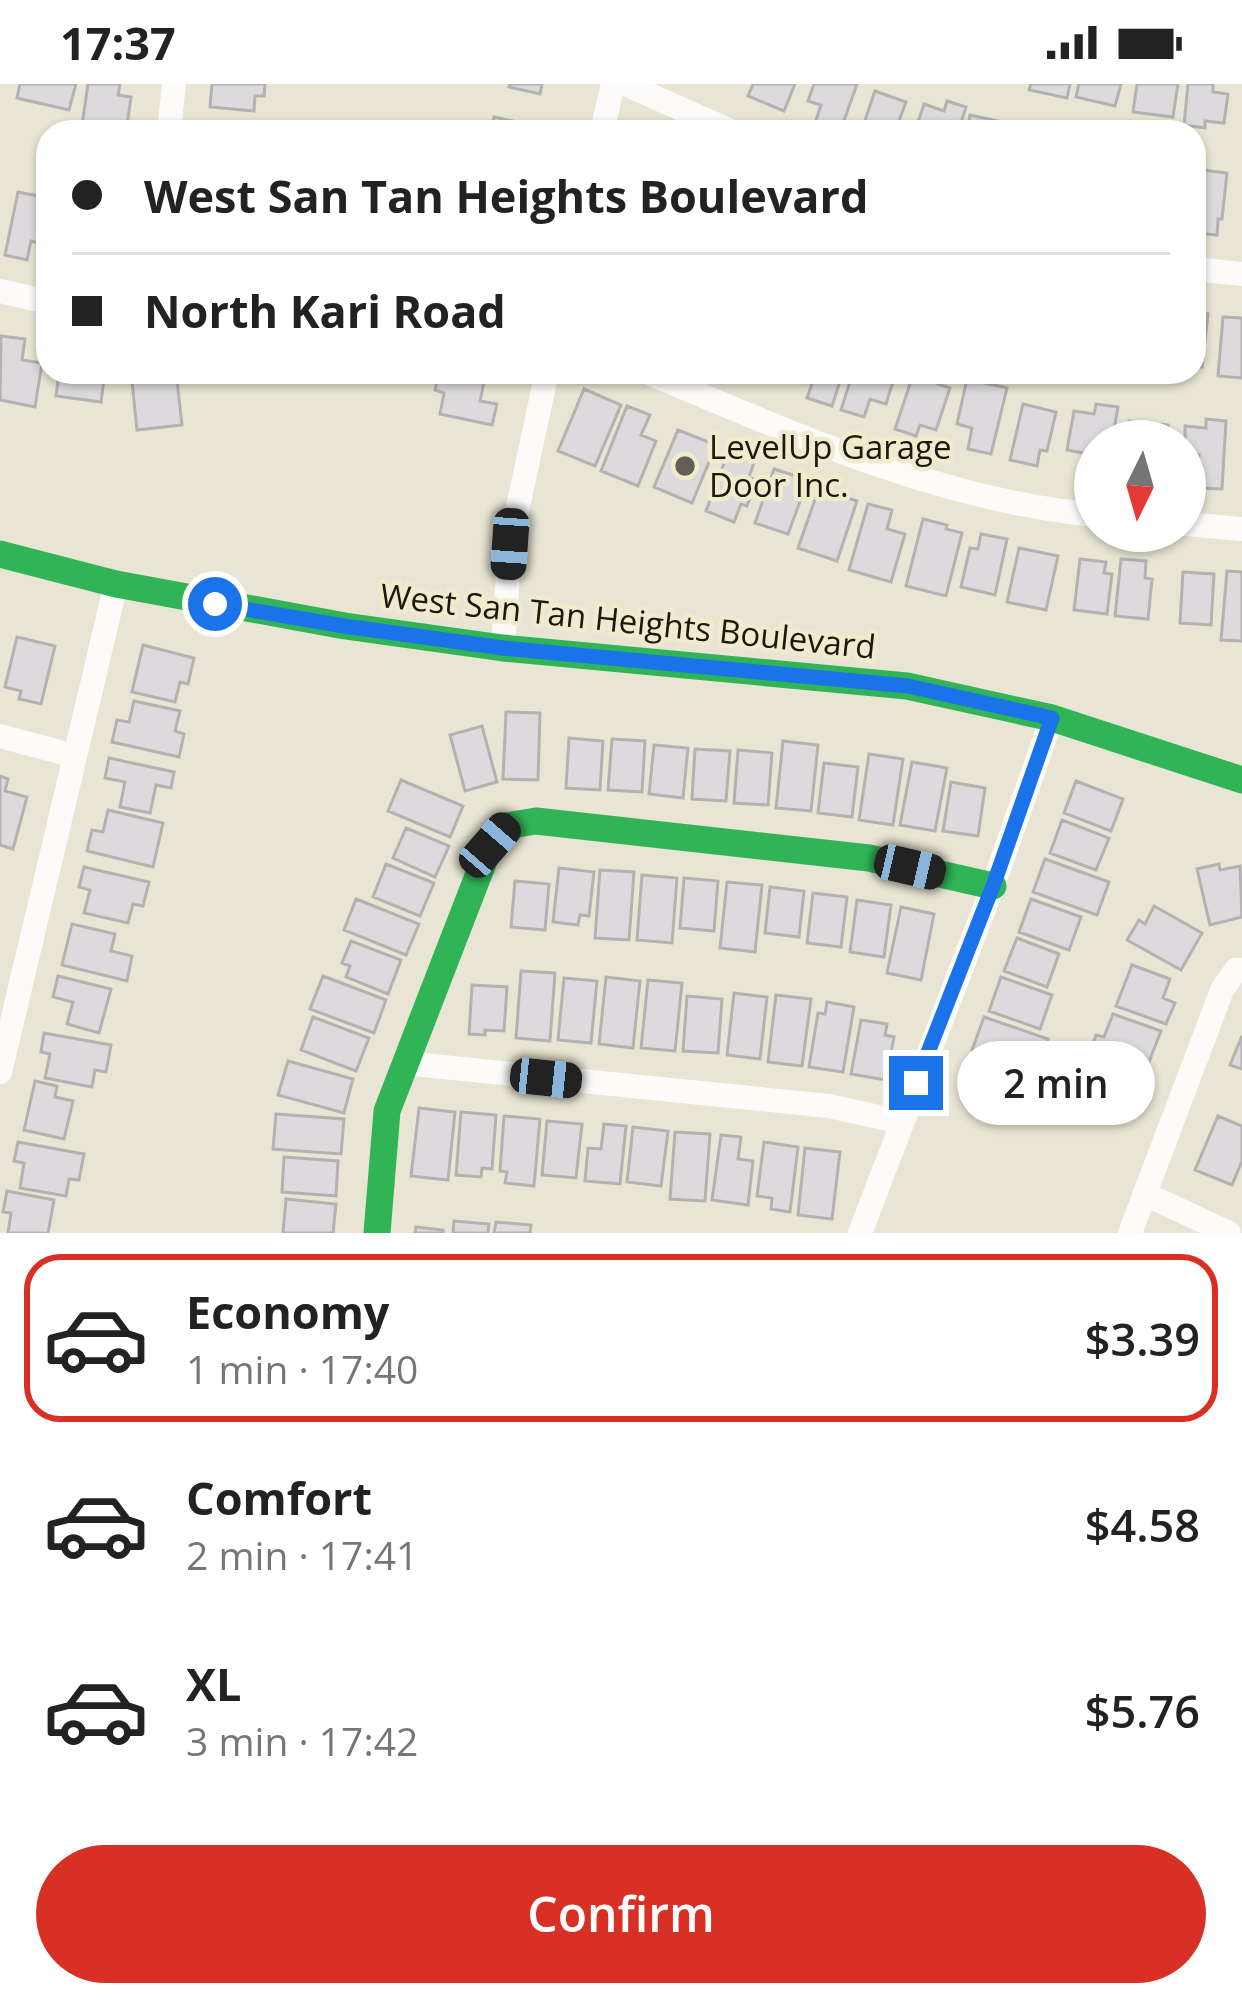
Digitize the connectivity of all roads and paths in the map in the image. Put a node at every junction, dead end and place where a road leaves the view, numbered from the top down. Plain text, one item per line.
1 (174, 84) edge
2 (614, 84) edge
3 (625, 84) edge
4 (170, 120) edge
5 (605, 120) edge
6 (706, 120) edge
7 (1206, 270) edge
8 (1242, 274) edge
9 (0, 291) edge
10 (36, 299) edge
11 (544, 384) edge
12 (675, 384) edge
13 (1074, 512) edge
14 (1206, 526) edge
15 (1242, 529) edge
16 (0, 554) edge
17 (116, 584) junction
18 (503, 648) junction
19 (1052, 718) junction
20 (0, 736) edge
21 (75, 756) junction
22 (1242, 780) edge
23 (993, 886) junction
24 (1239, 970) edge
25 (8, 1005) edge
26 (404, 1064) junction
27 (0, 1072) edge
28 (901, 1122) junction
29 (1145, 1194) junction
30 (377, 1233) edge
31 (860, 1233) edge
32 (1130, 1233) edge
33 (1229, 1233) edge

1 - 4 street
2 - 5 street
3 - 6 street
7 - 8 street
9 - 10 street
11 - 18 street
12 - 13 street
14 - 15 street
16 - 17 street, West San Tan Heights Boulevard
17 - 18 street, West San Tan Heights Boulevard
17 - 21 street
18 - 19 street, West San Tan Heights Boulevard
19 - 22 street, West San Tan Heights Boulevard
19 - 23 street
20 - 21 street
21 - 25 street
23 - 26 street
23 - 28 street
24 - 29 street
25 - 27 street
26 - 28 street
26 - 30 street
28 - 31 street
29 - 32 street
29 - 33 street

